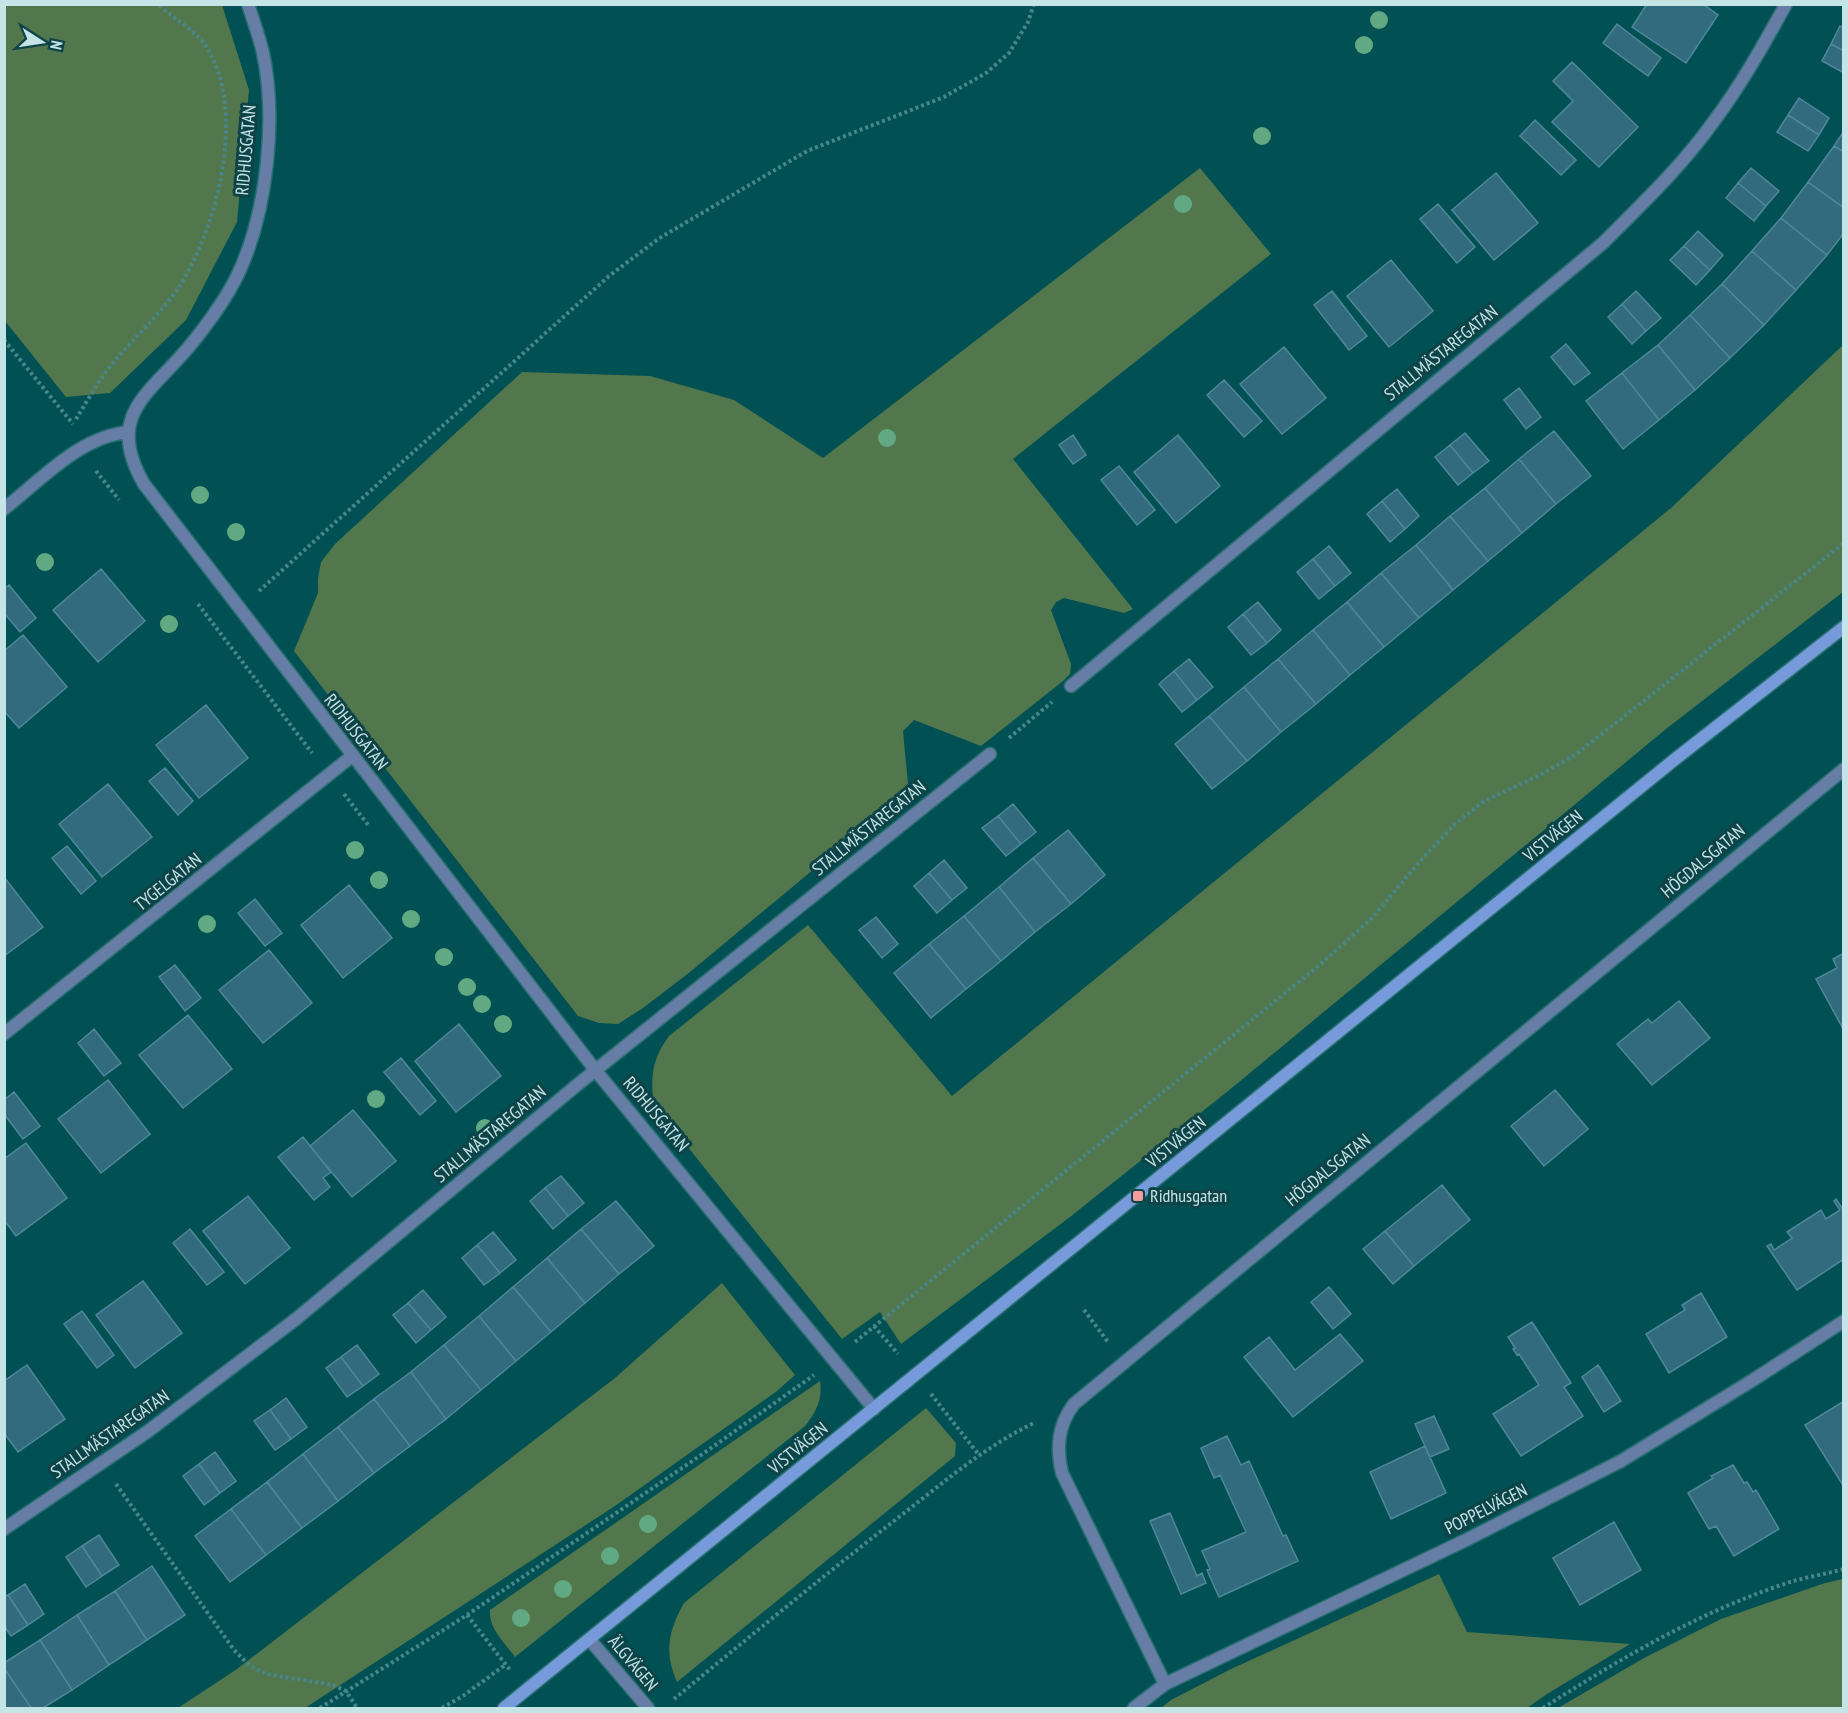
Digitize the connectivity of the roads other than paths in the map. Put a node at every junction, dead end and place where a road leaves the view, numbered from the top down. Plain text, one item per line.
1 (248, 4) edge
2 (1786, 4) edge
3 (129, 432) junction
4 (4, 509) edge
5 (1844, 627) edge
6 (1071, 686) road end
7 (990, 754) road end
8 (352, 756) junction
9 (1844, 769) edge
10 (4, 1034) edge
11 (596, 1071) junction
12 (1844, 1321) edge
13 (874, 1409) junction
14 (4, 1529) edge
15 (590, 1640) junction
16 (1165, 1684) junction
17 (504, 1708) edge
18 (648, 1708) edge
19 (1134, 1708) edge

1 - 3 street, RIDHUSGATAN
2 - 6 street, STALLMÄSTAREGATAN
3 - 4 street
3 - 8 street, RIDHUSGATAN
5 - 13 main road, VISTVÄGEN
7 - 11 street, STALLMÄSTAREGATAN
8 - 10 street, TYGELGATAN
8 - 11 street, RIDHUSGATAN
9 - 16 street, HÖGDALSGATAN
11 - 13 street, RIDHUSGATAN
11 - 14 street, STALLMÄSTAREGATAN
12 - 16 street, POPPELVÄGEN
13 - 15 main road, VISTVÄGEN
15 - 17 main road, VISTVÄGEN
15 - 18 street, ÄLGVÄGEN
16 - 19 street, POPPELVÄGEN

